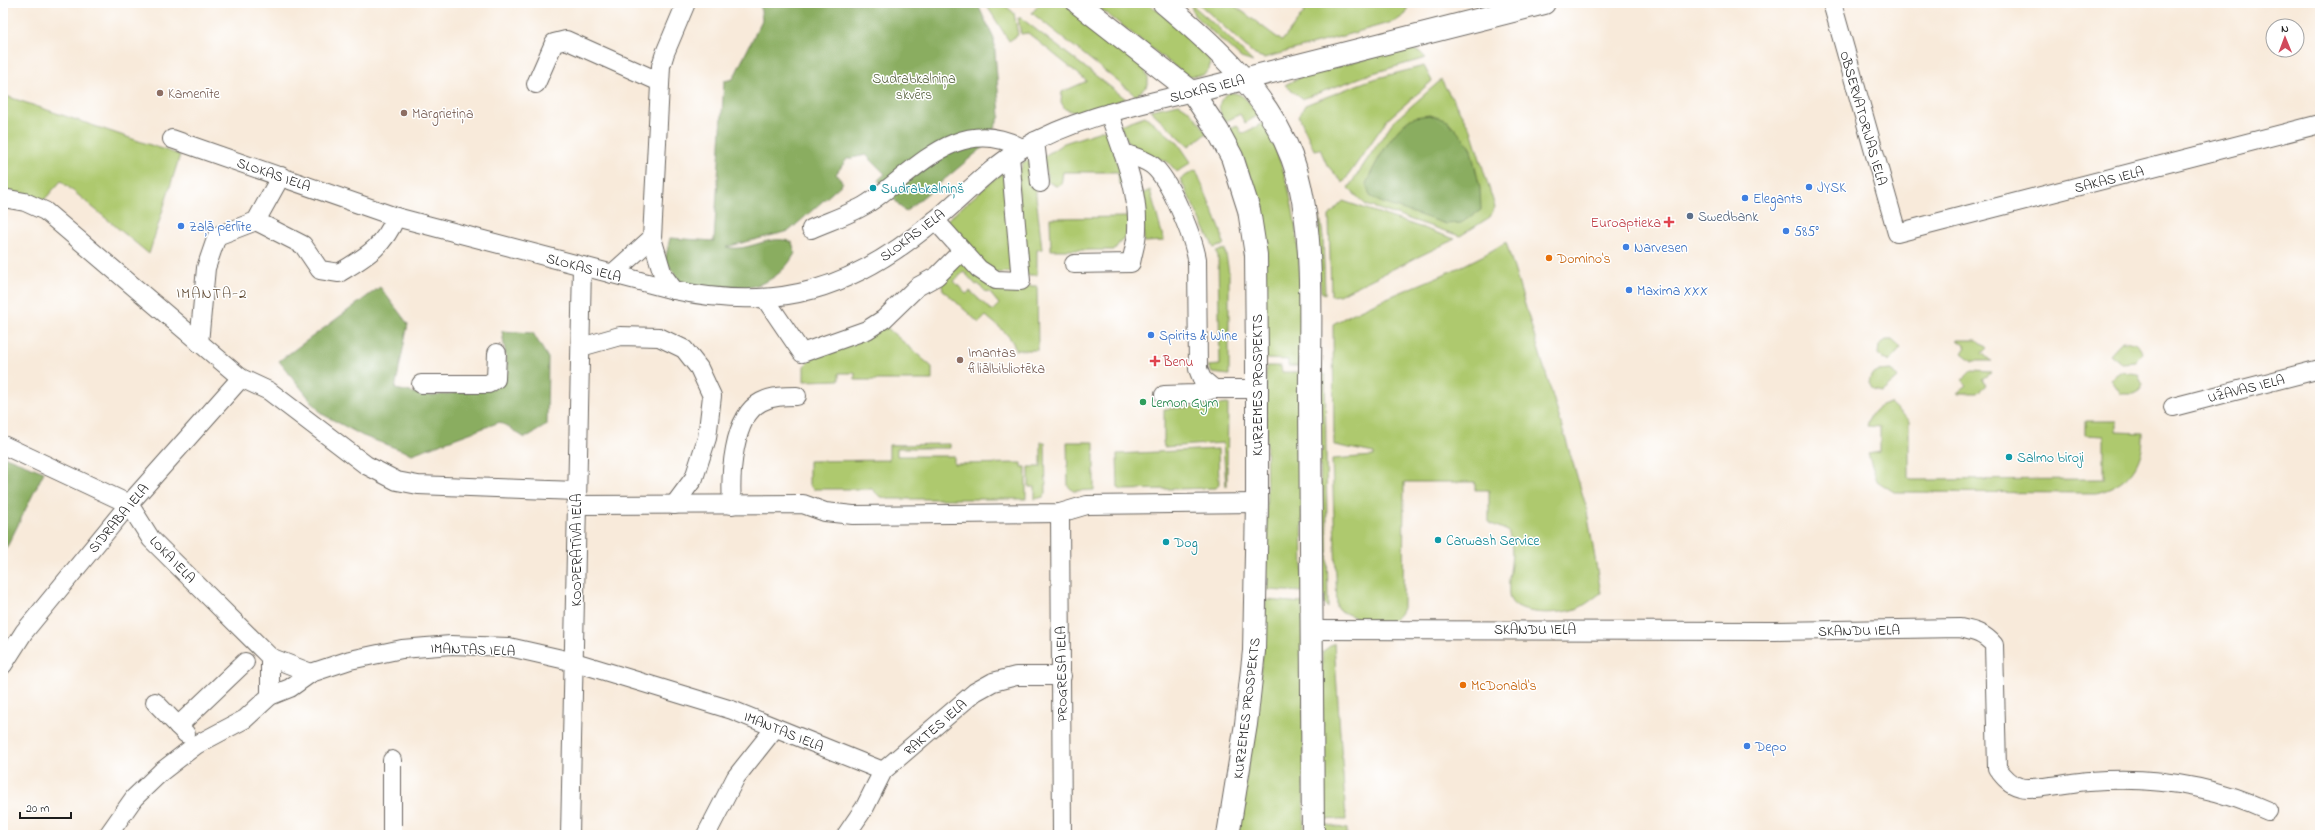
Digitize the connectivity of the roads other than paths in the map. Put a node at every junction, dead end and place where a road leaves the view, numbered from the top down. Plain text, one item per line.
1 (686, 3) edge
2 (1078, 3) edge
3 (1164, 3) edge
4 (1544, 3) edge
5 (1832, 3) edge
6 (1244, 79) junction
7 (660, 82) junction
8 (536, 84) dead end
9 (1192, 92) junction
10 (1109, 113) junction
11 (2320, 124) edge
12 (172, 139) dead end
13 (1023, 149) junction
14 (1123, 153) junction
15 (281, 176) junction
16 (1040, 183) dead end
17 (3, 198) edge
18 (396, 217) junction
19 (936, 220) junction
20 (256, 222) junction
21 (811, 229) dead end
22 (1897, 232) joint
23 (652, 238) junction
24 (962, 251) junction
25 (1074, 264) dead end
26 (582, 266) junction
27 (612, 274) junction
28 (674, 290) junction
29 (766, 300) junction
30 (199, 343) junction
31 (581, 347) junction
32 (497, 353) dead end
33 (2320, 369) edge
34 (241, 378) junction
35 (421, 384) dead end
36 (1214, 389) junction
37 (1257, 389) junction
38 (1164, 395) dead end
39 (797, 396) dead end
40 (2173, 407) dead end
41 (3, 445) edge
42 (576, 498) junction
43 (1257, 503) junction
44 (129, 504) junction
45 (674, 505) junction
46 (732, 505) junction
47 (1060, 513) junction
48 (1312, 630) junction
49 (270, 657) junction
50 (245, 662) dead end
51 (575, 662) junction
52 (3, 665) edge
53 (311, 673) junction
54 (1062, 676) junction
55 (270, 696) junction
56 (155, 702) dead end
57 (178, 726) junction
58 (775, 728) junction
59 (196, 745) junction
60 (392, 760) dead end
61 (883, 771) junction
62 (2268, 811) dead end
63 (108, 835) edge
64 (392, 835) edge
65 (570, 835) edge
66 (706, 835) edge
67 (846, 835) edge
68 (1062, 835) edge
69 (1228, 835) edge
70 (1313, 835) edge

1 - 7 street
2 - 9 main road, KURZEMES PROSPEKTS
3 - 6 main road
4 - 6 main road, SLOKAS IELA
5 - 22 street, OBSERVATORIJAS IELA
6 - 9 main road, SLOKAS IELA
6 - 48 main road
7 - 8 street
7 - 23 street
9 - 10 street, SLOKAS IELA
9 - 37 main road, KURZEMES PROSPEKTS
10 - 13 street, SLOKAS IELA
10 - 14 street
11 - 22 street, SAKAS IELA
12 - 15 street, SLOKAS IELA
13 - 16 street
13 - 19 street, SLOKAS IELA
13 - 21 street
13 - 24 street
14 - 25 street
14 - 36 street
15 - 18 street, SLOKAS IELA
15 - 20 street
17 - 30 street
18 - 20 street
18 - 26 street, SLOKAS IELA
19 - 24 street
19 - 29 street, SLOKAS IELA
20 - 30 street
23 - 27 street
23 - 28 street
24 - 29 street
26 - 27 street, SLOKAS IELA
26 - 31 street, KOOPERATĪVA IELA
27 - 28 street, SLOKAS IELA
28 - 29 street, SLOKAS IELA
30 - 34 street
31 - 42 street, KOOPERATĪVA IELA
31 - 45 street
32 - 35 street
33 - 40 street, UŽAVAS IELA
34 - 42 street
34 - 44 street, SIDRABA IELA
36 - 37 street
36 - 38 street
37 - 43 main road, KURZEMES PROSPEKTS
39 - 46 street
41 - 44 street
42 - 45 street
42 - 51 street, KOOPERATĪVA IELA
43 - 47 street
43 - 69 main road, KURZEMES PROSPEKTS
44 - 49 street, LOKA IELA
44 - 52 street, SIDRABA IELA
45 - 46 street
46 - 47 street
47 - 54 street, PROGRESA IELA
48 - 62 street, SKANDU IELA
48 - 70 main road
49 - 53 street, LOKA IELA
49 - 55 street
50 - 57 street
51 - 53 street, IMANTAS IELA
51 - 58 street, IMANTAS IELA
51 - 65 street, KOOPERATĪVA IELA
53 - 55 street, IMANTAS IELA
54 - 61 street, RAKTES IELA
54 - 68 street, PROGRESA IELA
55 - 59 street, IMANTAS IELA
56 - 57 street
57 - 59 street
58 - 61 street, IMANTAS IELA
58 - 66 street
59 - 63 street, IMANTAS IELA
60 - 64 street
61 - 67 street, RAKTES IELA

